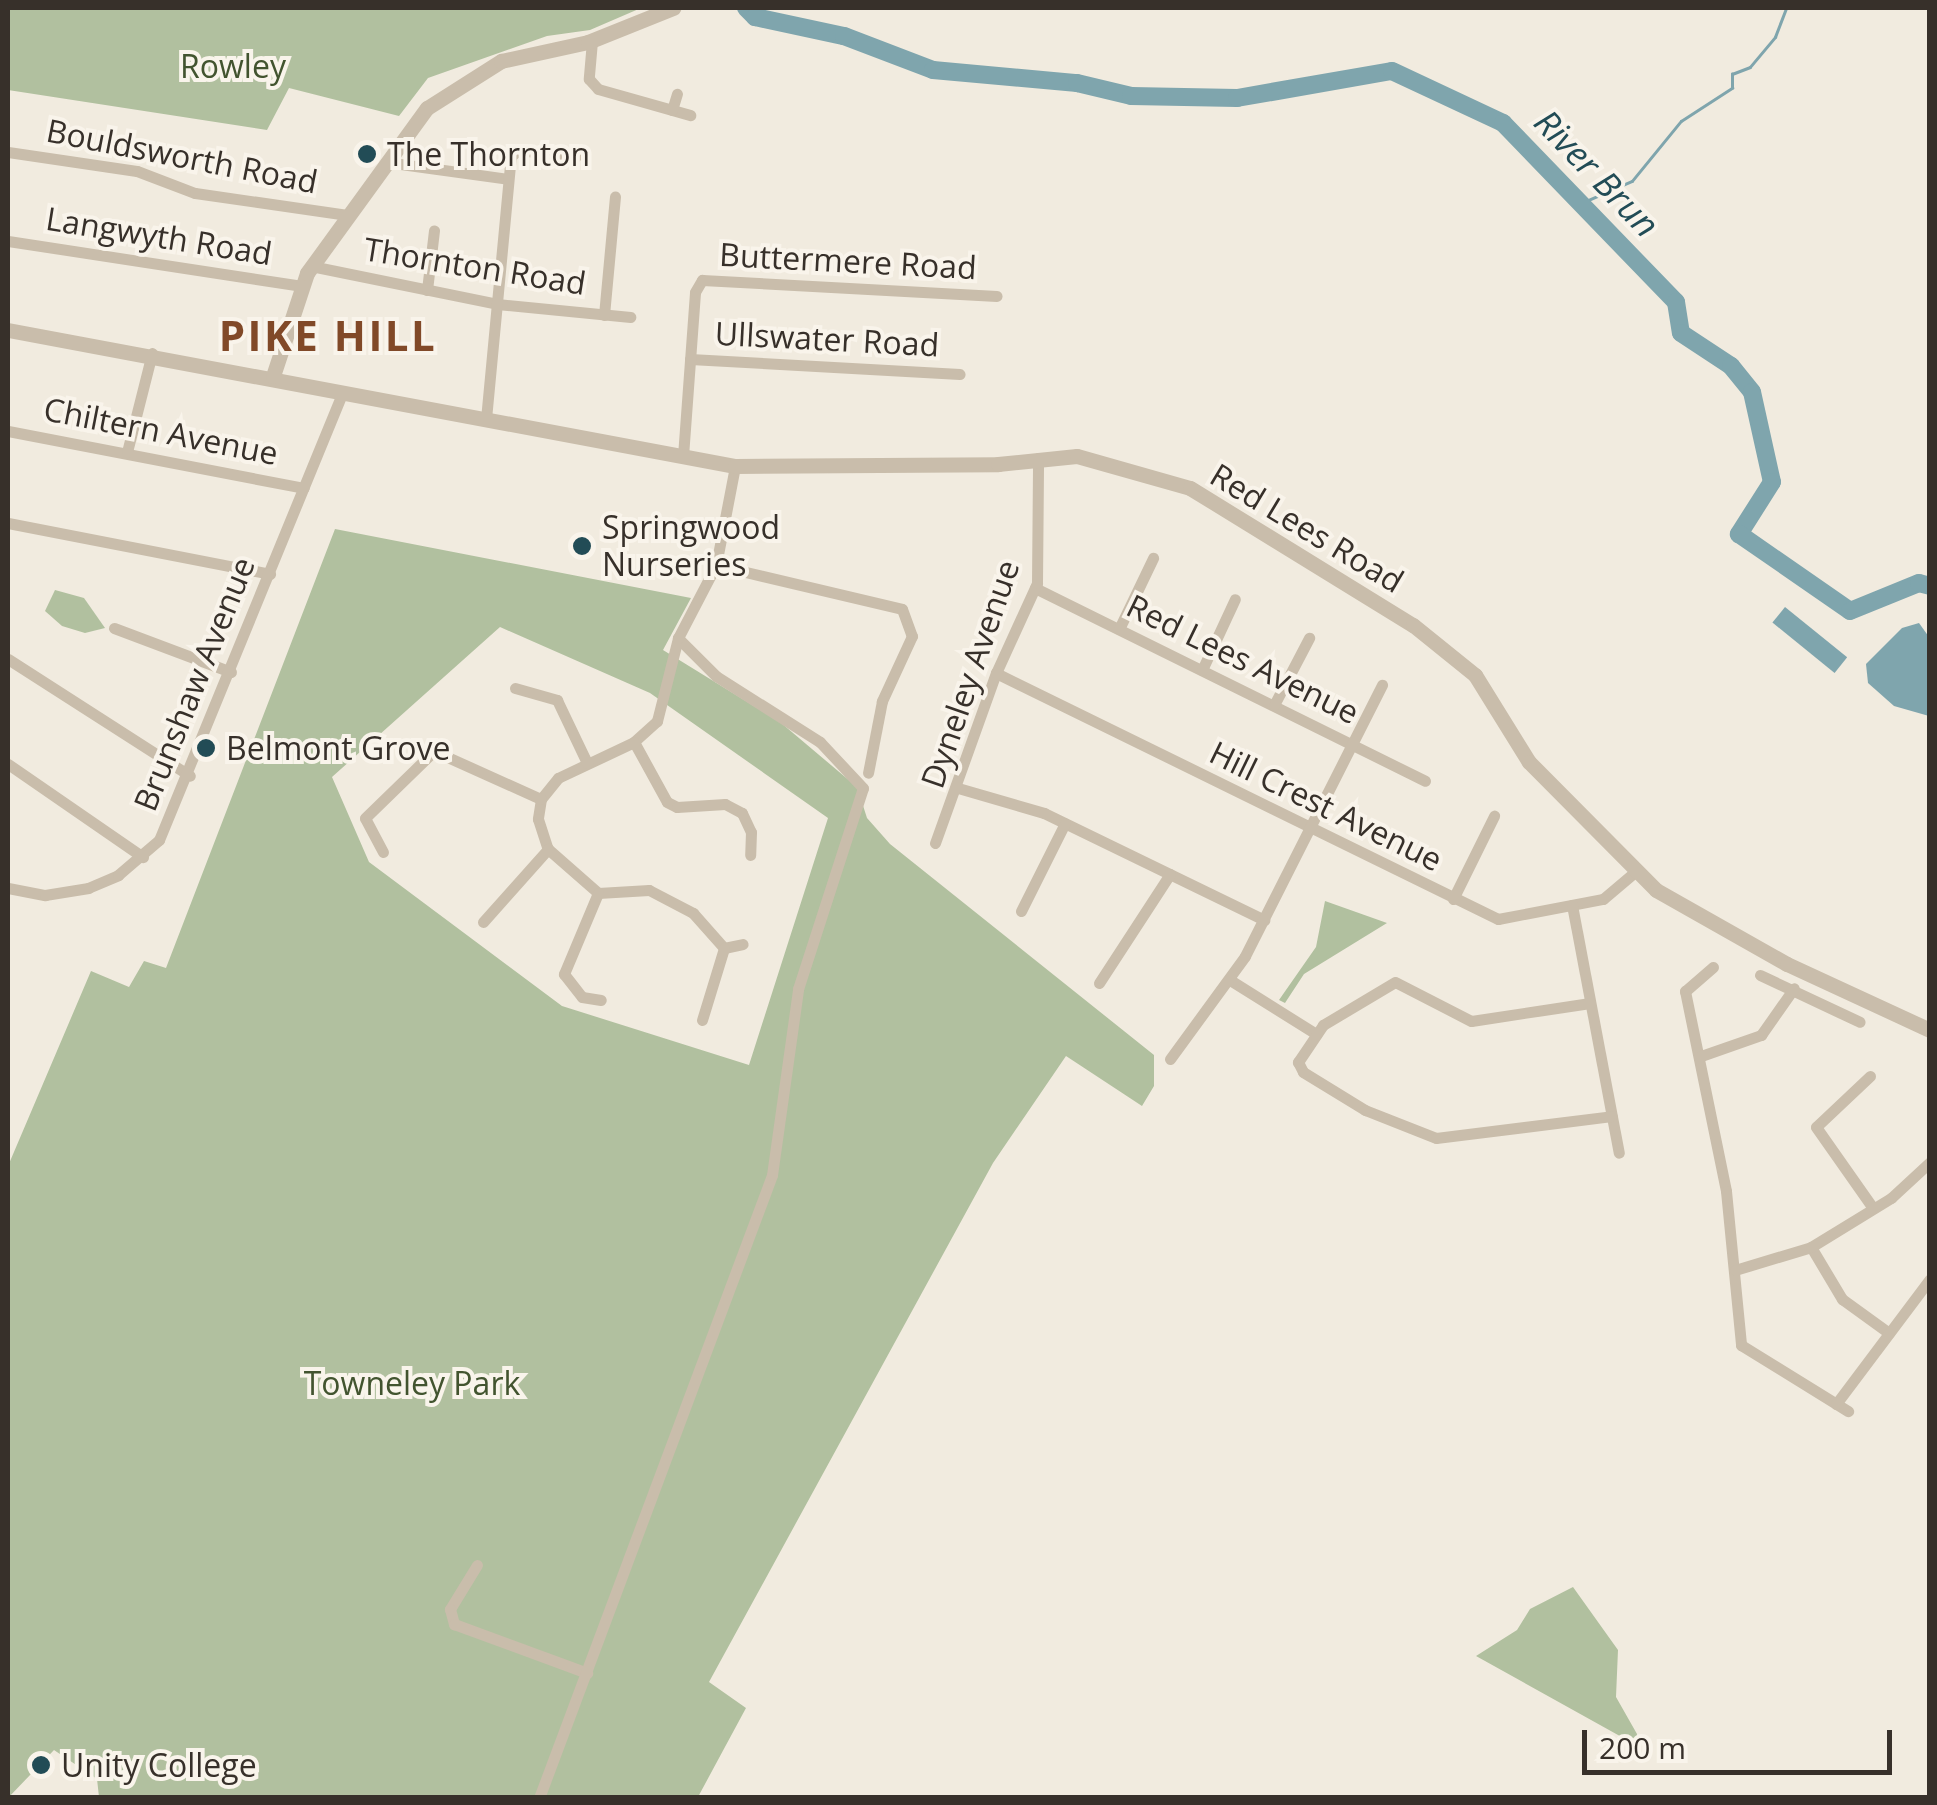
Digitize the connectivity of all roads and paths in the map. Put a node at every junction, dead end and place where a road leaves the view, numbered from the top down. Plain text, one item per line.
1 (673, 8) edge
2 (592, 41) junction
3 (676, 94) dead end
4 (672, 110) junction
5 (690, 115) dead end
6 (8, 152) edge
7 (576, 158) dead end
8 (386, 162) junction
9 (508, 179) junction
10 (615, 196) dead end
11 (347, 215) junction
12 (434, 230) dead end
13 (8, 241) edge
14 (312, 266) junction
15 (301, 286) junction
16 (427, 290) junction
17 (997, 296) dead end
18 (496, 304) junction
19 (604, 315) junction
20 (630, 318) dead end
21 (8, 330) edge
22 (152, 353) junction
23 (690, 359) junction
24 (960, 374) dead end
25 (274, 376) junction
26 (342, 393) junction
27 (486, 420) junction
28 (8, 431) edge
29 (127, 452) junction
30 (683, 456) junction
31 (1038, 458) junction
32 (735, 466) junction
33 (304, 488) junction
34 (8, 522) edge
35 (1153, 558) dead end
36 (716, 566) junction
37 (270, 574) junction
38 (1035, 588) junction
39 (1235, 599) dead end
40 (114, 628) dead end
41 (1119, 629) junction
42 (678, 638) junction
43 (1308, 638) dead end
44 (8, 659) edge
45 (1202, 670) junction
46 (231, 672) junction
47 (996, 673) junction
48 (1382, 685) dead end
49 (515, 688) dead end
50 (1274, 705) junction
51 (634, 742) junction
52 (1353, 744) junction
53 (8, 764) edge
54 (588, 764) junction
55 (868, 773) dead end
56 (190, 776) junction
57 (1426, 781) dead end
58 (958, 788) junction
59 (541, 798) junction
60 (1494, 816) dead end
61 (1065, 823) junction
62 (1310, 830) junction
63 (935, 844) dead end
64 (548, 849) junction
65 (383, 852) dead end
66 (750, 856) dead end
67 (143, 857) junction
68 (1636, 871) junction
69 (1170, 874) junction
70 (8, 888) edge
71 (598, 893) junction
72 (1453, 899) junction
73 (1572, 905) junction
74 (1020, 911) dead end
75 (1264, 920) junction
76 (483, 922) dead end
77 (743, 944) dead end
78 (724, 948) junction
79 (1713, 967) dead end
80 (1760, 974) dead end
81 (1230, 980) junction
82 (1098, 983) dead end
83 (1793, 989) junction
84 (600, 1000) dead end
85 (1590, 1003) junction
86 (702, 1020) dead end
87 (1860, 1022) dead end
88 (1930, 1030) edge
89 (1316, 1034) junction
90 (1701, 1056) junction
91 (1170, 1059) dead end
92 (1870, 1076) dead end
93 (1612, 1116) junction
94 (1619, 1153) dead end
95 (1928, 1167) edge
96 (1873, 1208) junction
97 (1811, 1247) junction
98 (1735, 1270) junction
99 (1930, 1279) edge
100 (1889, 1334) junction
101 (477, 1566) dead end
102 (587, 1673) junction
103 (539, 1798) edge

1 - 2 street
2 - 4 street
2 - 8 street
3 - 4 street
4 - 5 street
6 - 11 street, Bouldsworth Road
7 - 9 street
8 - 9 street
8 - 11 street
9 - 18 street
10 - 19 street
11 - 14 street
12 - 16 street
13 - 15 street, Langwyth Road
14 - 15 street
14 - 16 street, Thornton Road
15 - 25 street
16 - 18 street, Thornton Road
17 - 23 street, Buttermere Road
18 - 19 street, Thornton Road
18 - 27 street
19 - 20 street, Thornton Road
21 - 22 street, Red Lees Road
22 - 25 street, Red Lees Road
22 - 29 street
23 - 24 street, Ullswater Road
23 - 30 street
25 - 26 street, Red Lees Road
26 - 27 street, Red Lees Road
26 - 33 street, Brunshaw Avenue
27 - 30 street, Red Lees Road
28 - 29 street, Chiltern Avenue
29 - 33 street, Chiltern Avenue
30 - 32 street, Red Lees Road
31 - 32 street, Red Lees Road
31 - 38 street, Dyneley Avenue
31 - 68 street, Red Lees Road
32 - 36 street
33 - 37 street, Brunshaw Avenue
34 - 37 street
35 - 41 street
36 - 42 street
36 - 55 street
37 - 46 street, Brunshaw Avenue
38 - 41 street, Red Lees Avenue
38 - 47 street, Dyneley Avenue
39 - 45 street
40 - 46 street
41 - 45 street, Red Lees Avenue
42 - 51 street
42 - 102 street
43 - 50 street
44 - 56 street
45 - 50 street, Red Lees Avenue
46 - 56 street, Brunshaw Avenue
47 - 58 street, Dyneley Avenue
47 - 62 street, Hill Crest Avenue
48 - 52 street
49 - 54 street
50 - 52 street, Red Lees Avenue
51 - 54 street
51 - 66 street
52 - 57 street, Red Lees Avenue
52 - 62 street
53 - 67 street
54 - 59 street
56 - 67 street, Brunshaw Avenue
58 - 61 street
58 - 63 street, Dyneley Avenue
59 - 64 street
59 - 65 street
60 - 72 street
61 - 69 street
61 - 74 street
62 - 72 street, Hill Crest Avenue
62 - 75 street
64 - 71 street
64 - 76 street
67 - 70 street, Brunshaw Avenue
68 - 73 street, Hill Crest Avenue
68 - 88 street, Red Lees Road
69 - 75 street
69 - 82 street
71 - 78 street
71 - 84 street
72 - 73 street, Hill Crest Avenue
73 - 85 street
75 - 81 street
77 - 78 street
78 - 86 street
79 - 90 street
80 - 83 street
81 - 89 street
81 - 91 street
83 - 87 street
83 - 90 street
85 - 89 street
85 - 93 street
89 - 93 street
90 - 98 street
92 - 96 street
93 - 94 street
95 - 96 street
96 - 97 street
97 - 98 street
97 - 100 street
98 - 100 street
99 - 100 street
101 - 102 street
102 - 103 street

